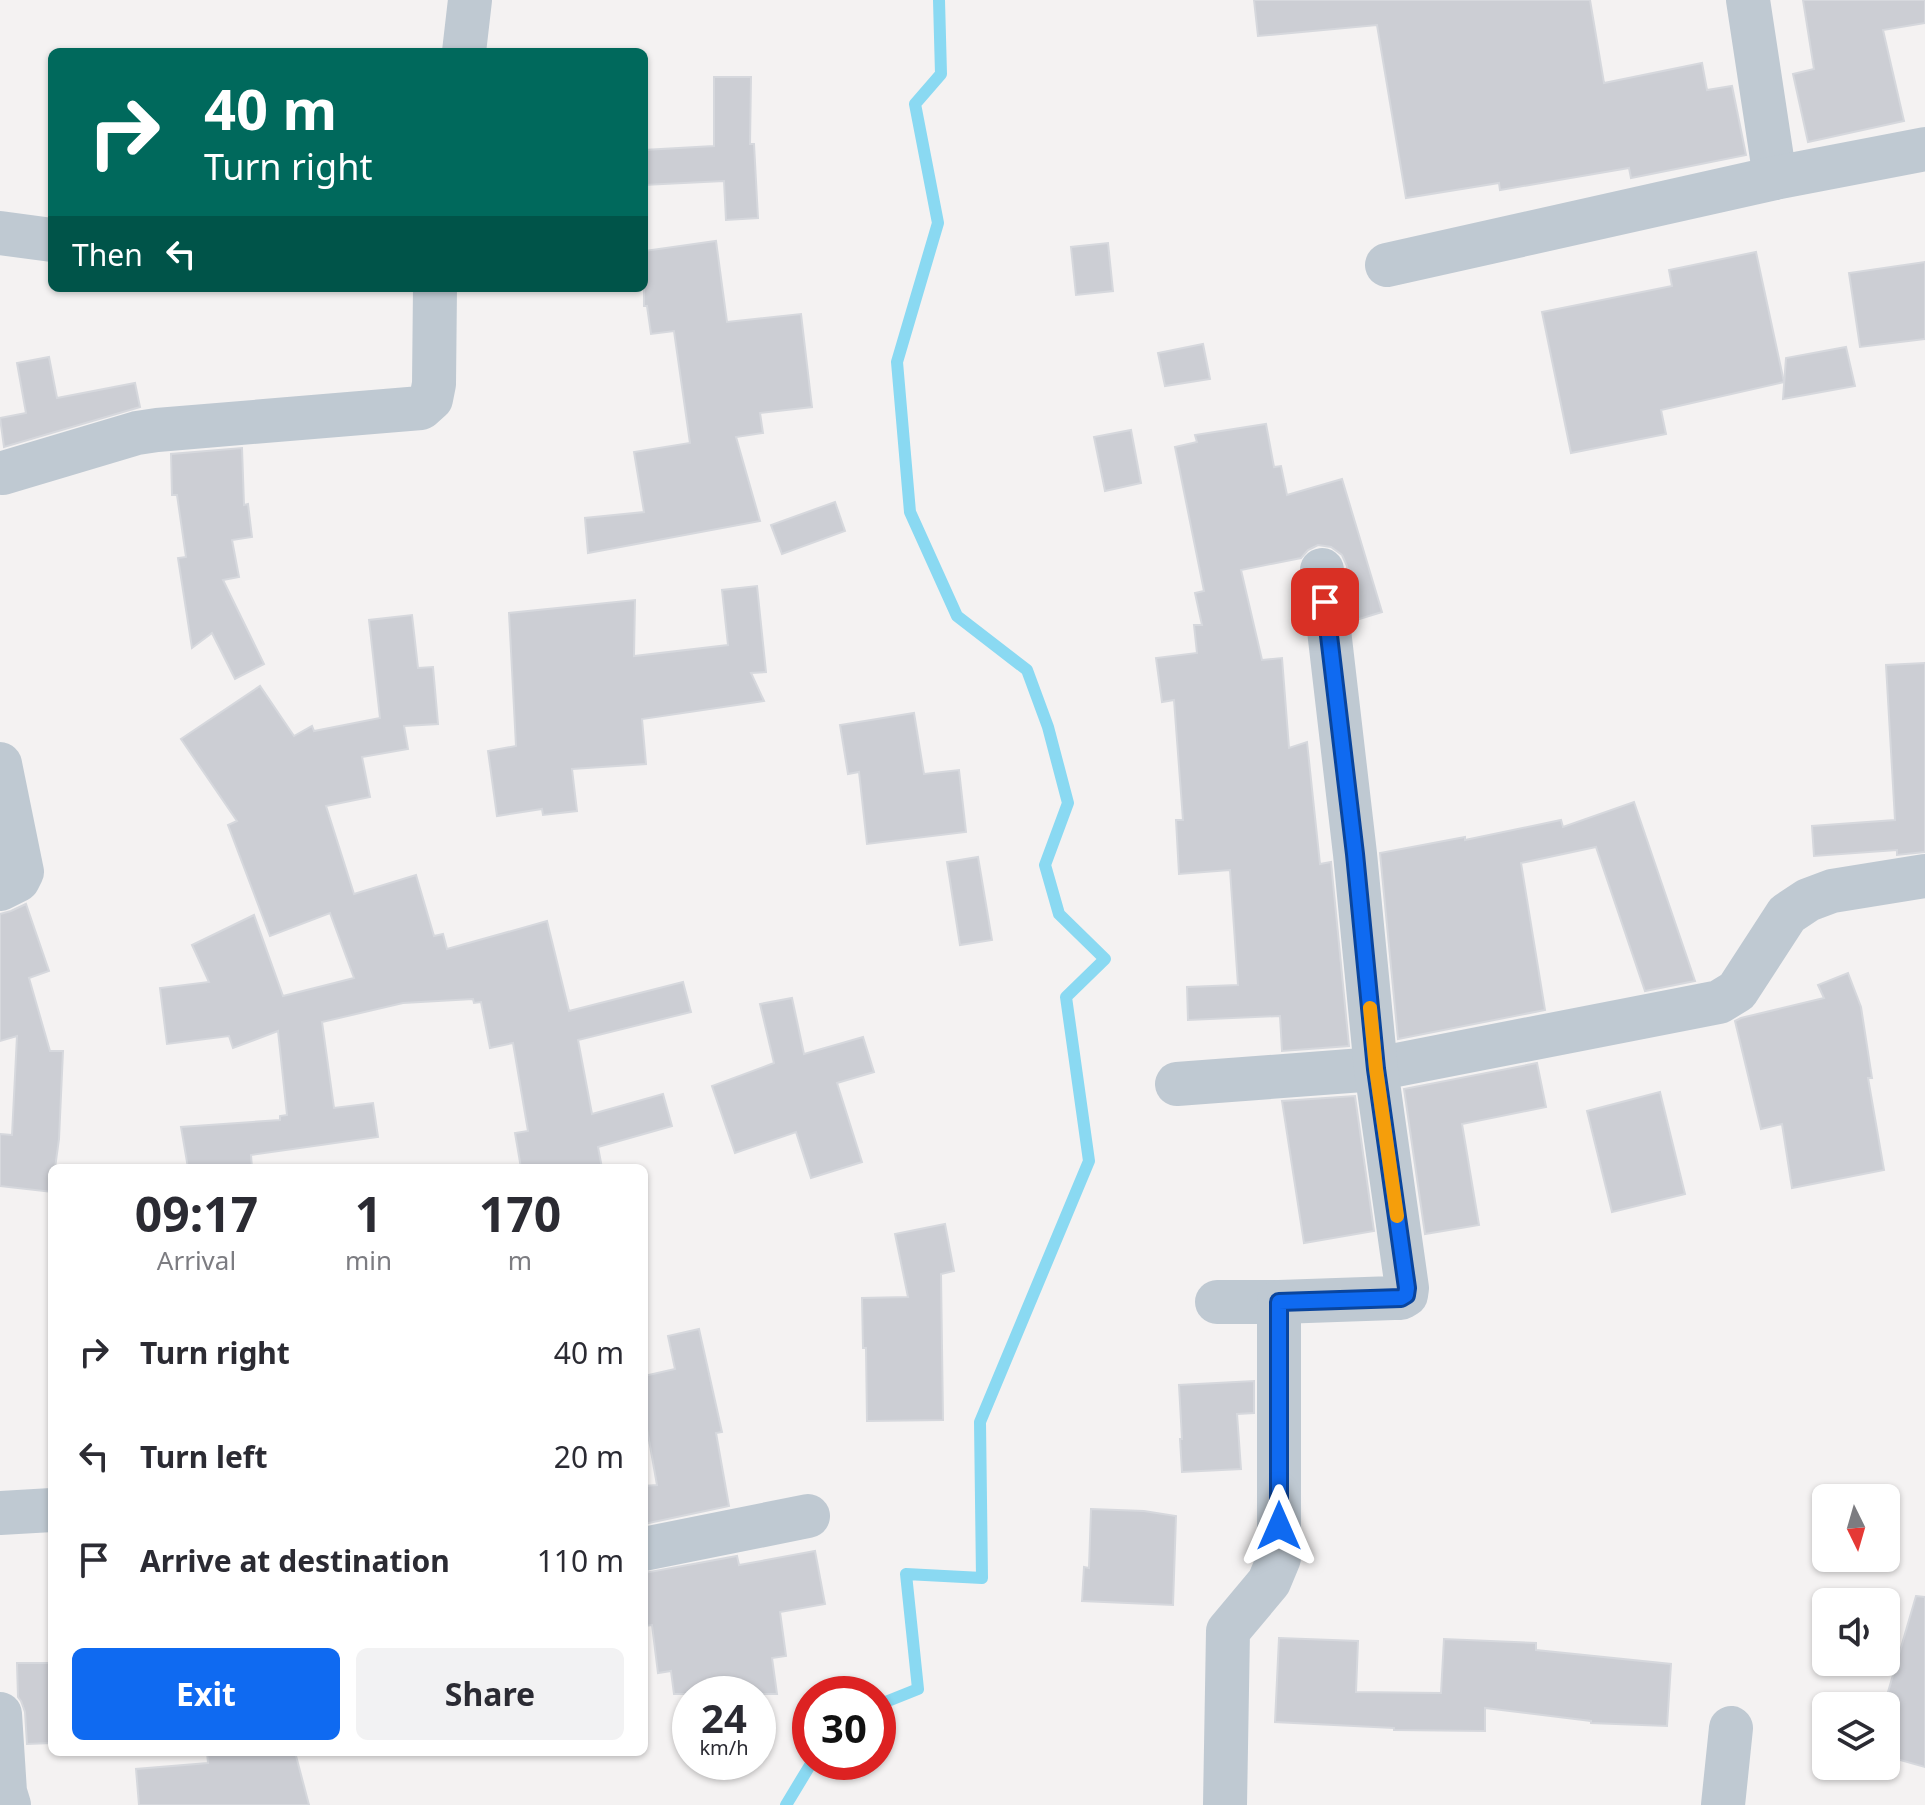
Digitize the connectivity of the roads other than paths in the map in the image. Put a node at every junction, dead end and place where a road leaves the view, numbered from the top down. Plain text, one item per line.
1 (470, 0) edge
2 (1748, 0) edge
3 (464, 48) edge
4 (1925, 149) edge
5 (1775, 178) junction
6 (0, 233) edge
7 (48, 239) edge
8 (1387, 265) dead end
9 (435, 292) edge
10 (3, 473) dead end
11 (1322, 570) dead end
12 (0, 764) edge
13 (1925, 876) edge
14 (0, 889) edge
15 (1376, 1069) junction
16 (1177, 1084) dead end
17 (1217, 1302) dead end
18 (1279, 1302) junction
19 (48, 1510) edge
20 (0, 1513) edge
21 (808, 1516) dead end
22 (648, 1548) edge
23 (0, 1714) edge
24 (1731, 1728) dead end
25 (9, 1805) edge
26 (1225, 1805) edge
27 (1723, 1805) edge

1 - 3 street
2 - 5 street
4 - 5 street
5 - 8 street
6 - 7 street
9 - 10 street
11 - 15 street
12 - 14 street
13 - 15 street
15 - 16 street
15 - 18 street
17 - 18 street
18 - 26 street
19 - 20 street
21 - 22 street
23 - 25 street
24 - 27 street

